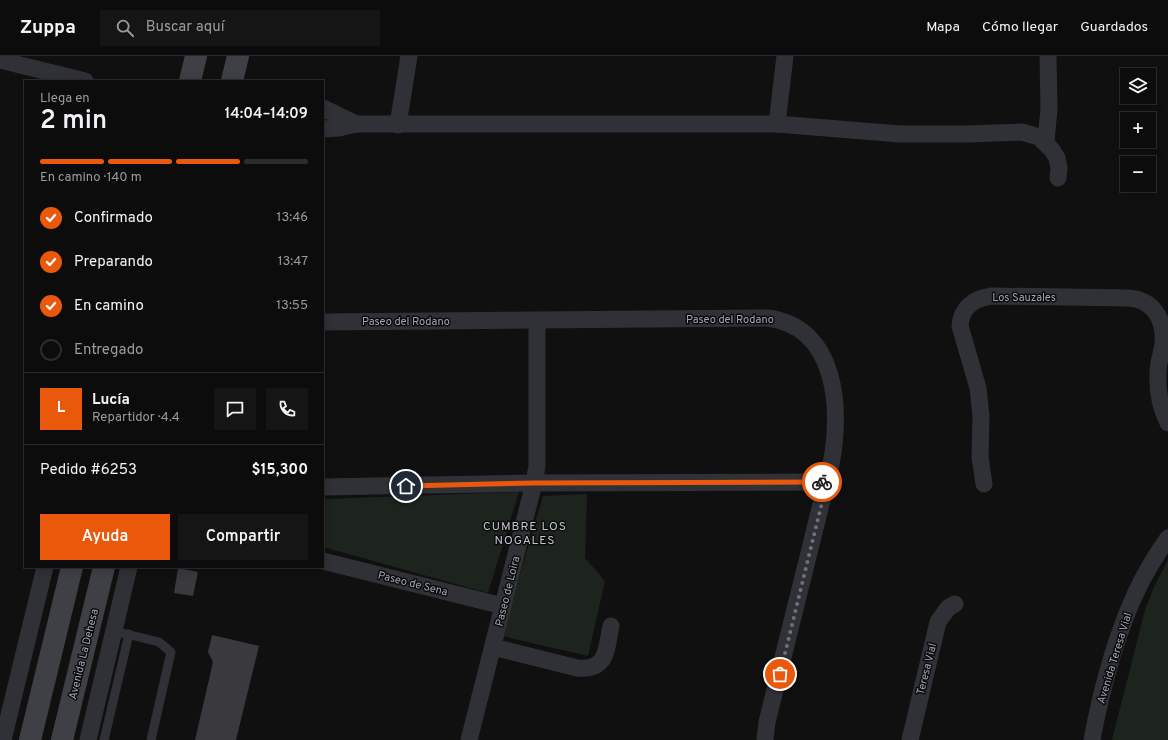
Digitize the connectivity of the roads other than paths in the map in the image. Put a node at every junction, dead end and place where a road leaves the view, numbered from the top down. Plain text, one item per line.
1 (196, 56) edge
2 (409, 56) edge
3 (784, 56) edge
4 (1048, 56) edge
5 (0, 60) edge
6 (81, 80) edge
7 (190, 80) edge
8 (324, 108) edge
9 (356, 124) junction
10 (777, 124) junction
11 (398, 125) junction
12 (324, 129) edge
13 (1046, 142) junction
14 (1058, 178) dead end
15 (537, 321) junction
16 (324, 322) edge
17 (1165, 350) edge
18 (1168, 423) edge
19 (827, 482) junction
20 (534, 483) junction
21 (984, 484) dead end
22 (324, 487) edge
23 (1168, 538) edge
24 (324, 561) edge
25 (45, 568) edge
26 (72, 568) edge
27 (104, 568) edge
28 (129, 568) edge
29 (955, 604) dead end
30 (503, 606) junction
31 (611, 626) dead end
32 (121, 633) junction
33 (493, 647) junction
34 (91, 739) edge
35 (3, 740) edge
36 (30, 740) edge
37 (62, 740) edge
38 (151, 740) edge
39 (469, 740) edge
40 (765, 740) edge
41 (910, 740) edge
42 (1092, 740) edge

1 - 7 street
2 - 11 street
3 - 10 street
4 - 13 street
5 - 6 street
8 - 9 street
9 - 11 street
9 - 12 street
10 - 11 street
10 - 13 street
13 - 14 street
15 - 16 street, Paseo del Rodano
15 - 19 street, Paseo del Rodano
15 - 20 street, Paseo de Loira
17 - 18 street, Los Sauzales
17 - 21 street, Los Sauzales
19 - 20 street
19 - 40 street, Paseo del Rodano
20 - 22 street
20 - 30 street, Paseo de Loira
23 - 42 street, Avenida Teresa Vial
24 - 30 street, Paseo de Sena
25 - 35 street
26 - 36 street
27 - 37 street, Avenida La Dehesa
28 - 32 street
29 - 41 street, Teresa Vial
30 - 33 street, Paseo de Loira
31 - 33 street
32 - 34 street
32 - 38 lane
33 - 39 street, Paseo de Loira

